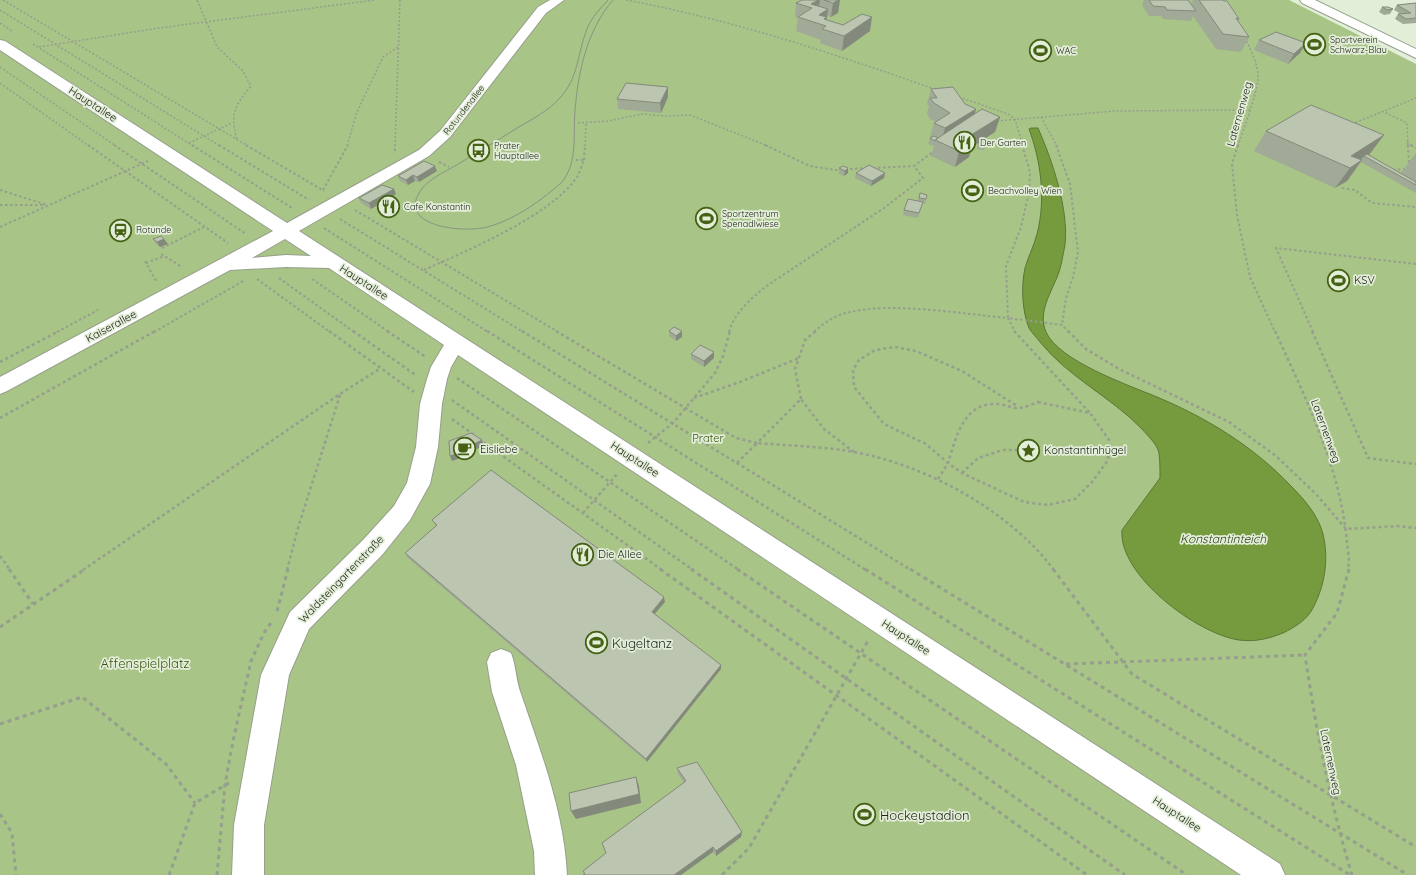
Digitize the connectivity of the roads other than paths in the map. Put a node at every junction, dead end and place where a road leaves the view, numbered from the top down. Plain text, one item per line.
1 (558, 0) edge
2 (1306, 0) edge
3 (11, 47) edge
4 (1416, 54) edge
5 (286, 231) junction
6 (335, 263) junction
7 (222, 267) junction
8 (456, 342) junction
9 (0, 386) edge
10 (501, 662) dead end
11 (248, 875) edge
12 (551, 875) edge
13 (1269, 875) edge

1 - 5 street, Rotundenallee
2 - 4 street
3 - 5 street, Hauptallee
5 - 6 street, Hauptallee
5 - 7 street, Kaiserallee
6 - 7 street, Kaiserallee
6 - 8 street, Hauptallee
7 - 9 street, Kaiserallee
8 - 11 street, Waldsteingartenstraße
8 - 13 street, Hauptallee
10 - 12 street

